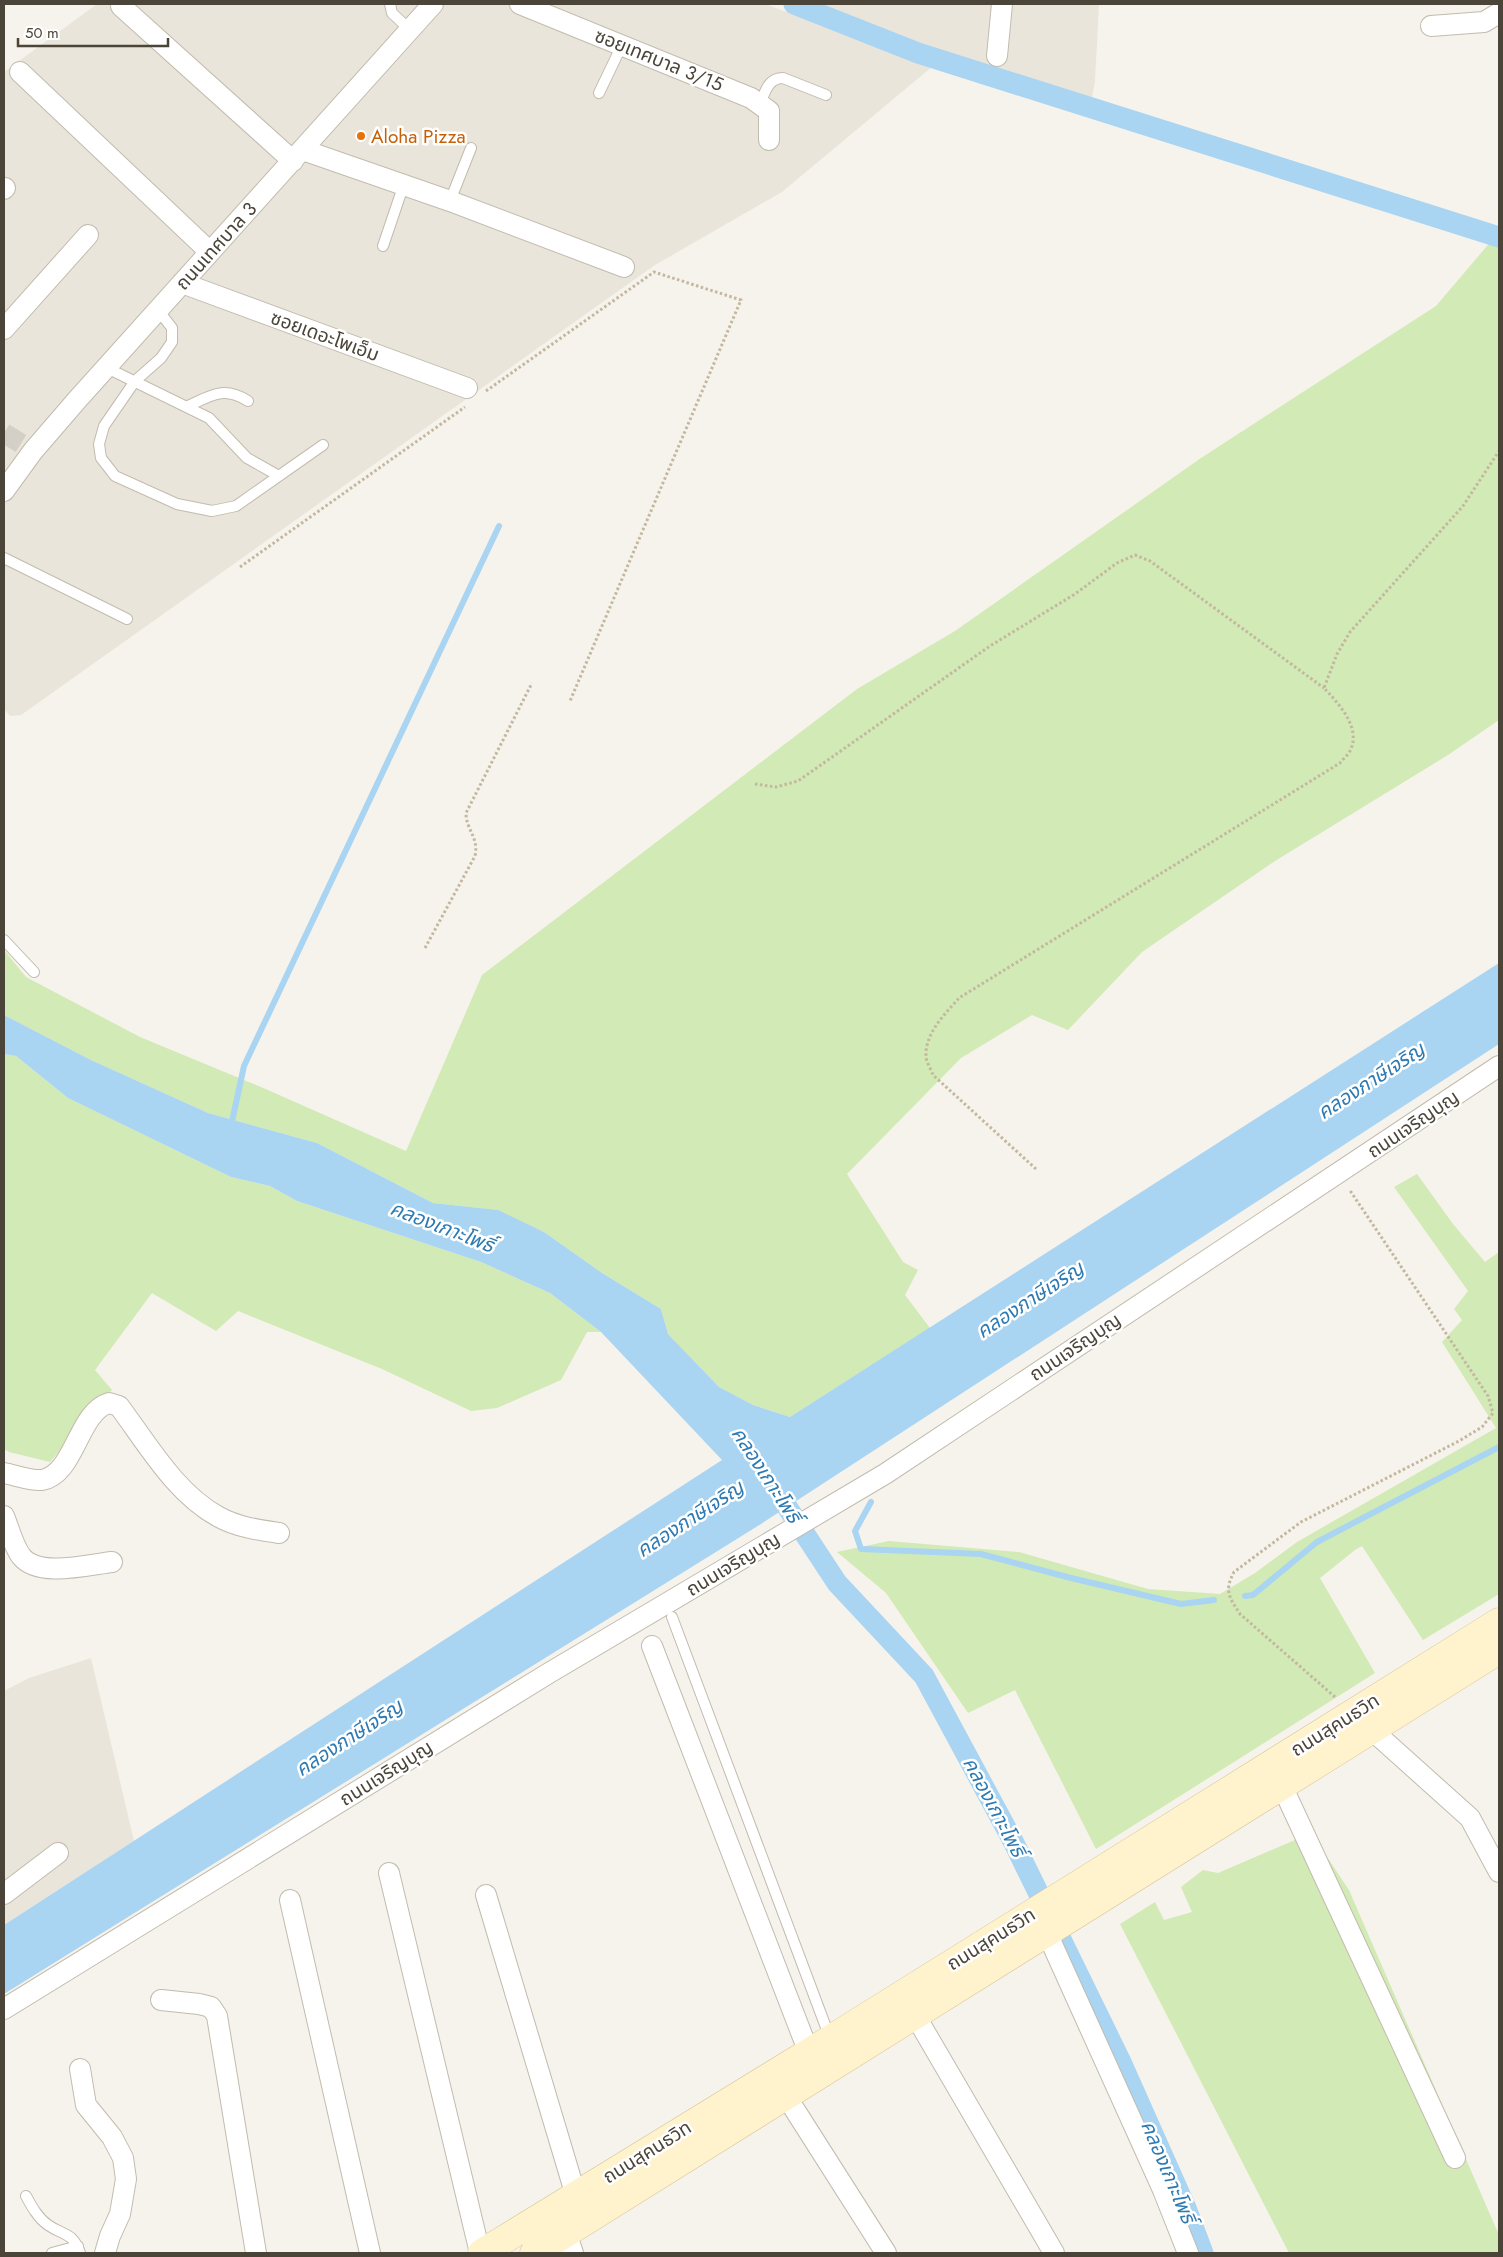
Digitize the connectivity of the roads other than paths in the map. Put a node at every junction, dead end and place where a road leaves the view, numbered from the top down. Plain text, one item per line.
1 (390, 4) edge
2 (433, 4) edge
3 (520, 4) edge
4 (1002, 4) edge
5 (121, 6) dead end
6 (1499, 13) edge
7 (1432, 26) dead end
8 (410, 30) junction
9 (622, 45) junction
10 (997, 56) dead end
11 (20, 72) dead end
12 (599, 93) dead end
13 (826, 95) dead end
14 (760, 104) junction
15 (769, 140) dead end
16 (471, 148) dead end
17 (298, 155) junction
18 (404, 184) junction
19 (450, 201) junction
20 (88, 235) dead end
21 (383, 246) dead end
22 (210, 252) junction
23 (624, 267) dead end
24 (182, 283) junction
25 (158, 310) junction
26 (4, 329) edge
27 (106, 368) junction
28 (135, 381) junction
29 (472, 396) road end
30 (248, 401) dead end
31 (188, 406) junction
32 (323, 444) dead end
33 (279, 476) junction
34 (4, 492) edge
35 (4, 558) edge
36 (127, 619) dead end
37 (4, 940) edge
38 (34, 972) dead end
39 (1499, 1066) edge
40 (4, 1473) edge
41 (4, 1516) edge
42 (279, 1534) dead end
43 (112, 1562) dead end
44 (672, 1617) dead end
45 (1499, 1622) edge
46 (652, 1646) dead end
47 (1499, 1650) edge
48 (1363, 1722) junction
49 (1282, 1786) junction
50 (58, 1852) dead end
51 (1499, 1872) edge
52 (389, 1874) dead end
53 (4, 1894) edge
54 (486, 1895) dead end
55 (290, 1900) dead end
56 (1046, 1933) junction
57 (161, 2000) dead end
58 (4, 2008) edge
59 (915, 2014) junction
60 (830, 2051) junction
61 (80, 2069) dead end
62 (786, 2096) junction
63 (1455, 2158) dead end
64 (26, 2196) dead end
65 (576, 2196) junction
66 (569, 2243) edge
67 (79, 2250) edge
68 (52, 2253) edge
69 (105, 2253) edge
70 (256, 2253) edge
71 (370, 2253) edge
72 (481, 2253) edge
73 (534, 2253) edge
74 (886, 2253) edge
75 (1054, 2253) edge
76 (1188, 2253) edge

1 - 8 lane
2 - 8 street, ถนนเทศบาล 3
3 - 9 street, ซอยเทศบาล 3/15
4 - 10 street
5 - 17 street
6 - 7 street
8 - 17 street, ถนนเทศบาล 3
9 - 12 lane
9 - 14 street, ซอยเทศบาล 3/15
11 - 22 street
13 - 14 lane
14 - 15 street
16 - 19 lane
17 - 18 street
17 - 22 street, ถนนเทศบาล 3
18 - 19 street
18 - 21 lane
19 - 23 street
20 - 26 street
22 - 24 street, ถนนเทศบาล 3
24 - 25 street, ถนนเทศบาล 3
24 - 29 street, ซอยเดอะโพเอ็ม
25 - 27 street, ถนนเทศบาล 3
25 - 28 lane
27 - 28 lane
27 - 34 street, ถนนเทศบาล 3
28 - 31 lane
28 - 33 lane
30 - 31 lane
31 - 33 lane
32 - 33 lane
35 - 36 lane
37 - 38 lane
39 - 58 street, ถนนเจริญบุญ
40 - 42 street
41 - 43 street
44 - 60 lane
45 - 48 main road, ถนนสุคนธวิท
46 - 60 street
47 - 48 main road, ถนนสุคนธวิท
48 - 49 main road, ถนนสุคนธวิท
48 - 51 street
48 - 60 main road, ถนนสุคนธวิท
49 - 56 main road, ถนนสุคนธวิท
49 - 63 street
50 - 53 street
52 - 72 street
54 - 65 street
55 - 71 street
56 - 59 main road, ถนนสุคนธวิท
56 - 76 street
57 - 70 street
59 - 60 main road, ถนนสุคนธวิท
59 - 75 street
60 - 62 main road, ถนนสุคนธวิท
60 - 65 main road, ถนนสุคนธวิท
61 - 69 street
62 - 66 main road, ถนนสุคนธวิท
62 - 74 street
64 - 67 lane
65 - 72 main road, ถนนสุคนธวิท
66 - 73 main road, ถนนสุคนธวิท
67 - 68 lane

